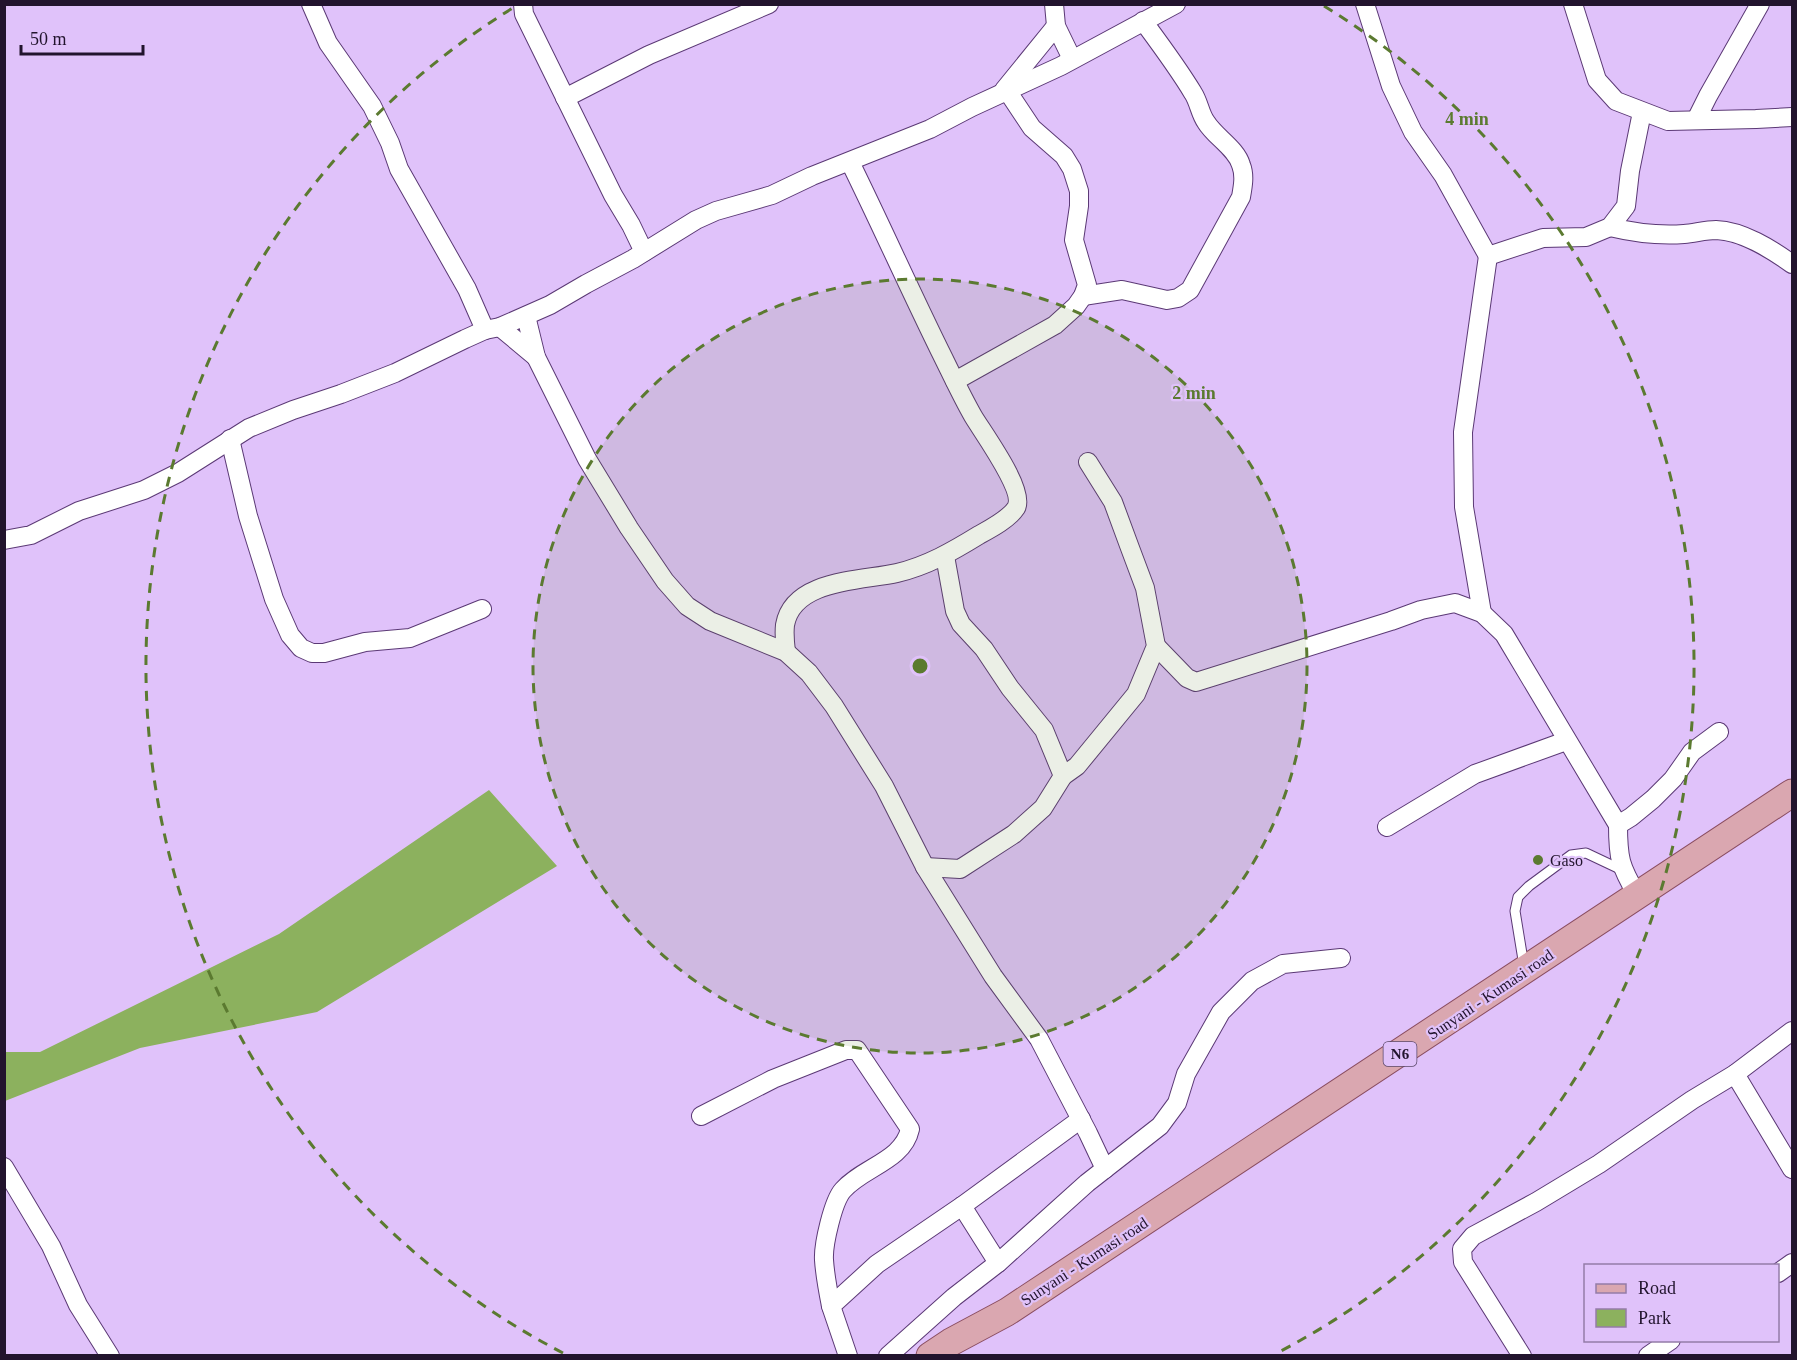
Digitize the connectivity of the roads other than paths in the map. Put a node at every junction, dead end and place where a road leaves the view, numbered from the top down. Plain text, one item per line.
1 (311, 4) edge
2 (523, 4) edge
3 (769, 4) edge
4 (1054, 4) edge
5 (1176, 4) edge
6 (1365, 4) edge
7 (1573, 4) edge
8 (1760, 4) edge
9 (1143, 21) junction
10 (1056, 26) junction
11 (1072, 59) junction
12 (1004, 93) junction
13 (565, 98) junction
14 (1642, 112) junction
15 (1792, 117) edge
16 (1696, 120) junction
17 (850, 162) junction
18 (1610, 227) junction
19 (644, 252) junction
20 (1488, 256) junction
21 (1792, 264) edge
22 (1083, 296) junction
23 (526, 316) junction
24 (492, 328) junction
25 (536, 357) junction
26 (955, 381) junction
27 (230, 439) junction
28 (1088, 462) dead end
29 (4, 540) edge
30 (945, 556) junction
31 (482, 609) dead end
32 (1482, 613) junction
33 (1156, 646) junction
34 (786, 652) junction
35 (1719, 732) dead end
36 (1566, 741) junction
37 (1063, 776) junction
38 (1792, 793) edge
39 (1618, 825) junction
40 (1387, 827) dead end
41 (925, 867) junction
42 (1622, 870) junction
43 (1637, 895) junction
44 (1341, 958) dead end
45 (1525, 972) junction
46 (1792, 1031) edge
47 (1735, 1074) junction
48 (701, 1116) dead end
49 (1081, 1119) junction
50 (4, 1167) edge
51 (1792, 1169) edge
52 (1105, 1170) junction
53 (962, 1206) junction
54 (998, 1263) junction
55 (1792, 1263) edge
56 (1779, 1272) edge
57 (831, 1306) junction
58 (1007, 1312) junction
59 (1669, 1342) edge
60 (110, 1356) edge
61 (848, 1356) edge
62 (888, 1356) edge
63 (930, 1356) edge
64 (958, 1356) edge
65 (1522, 1356) edge
66 (1648, 1356) edge

1 - 24 street
2 - 13 street
3 - 13 street
4 - 10 street
5 - 9 street
6 - 20 street
7 - 14 street
8 - 16 street
9 - 11 street
9 - 22 street
10 - 11 street
10 - 12 street
11 - 12 street
12 - 17 street
12 - 22 street
13 - 19 street
14 - 16 street
14 - 18 street
15 - 16 street
17 - 19 street
17 - 26 street
18 - 20 street
18 - 21 street
19 - 23 street
20 - 32 street
22 - 26 street
23 - 24 street
23 - 25 street
24 - 25 street
24 - 27 street
25 - 34 street
26 - 30 street
27 - 29 street
27 - 31 street
28 - 33 street
30 - 34 street
30 - 37 street
32 - 33 street
32 - 36 street
33 - 37 street
34 - 41 street
35 - 39 street
36 - 39 street
36 - 40 street
37 - 41 street
38 - 43 main road, Sunyani - Kumasi road / N6
39 - 42 street
41 - 49 street
42 - 43 street
42 - 45 lane
43 - 45 main road, Sunyani - Kumasi road / N6
44 - 52 street
45 - 58 main road, Sunyani - Kumasi road / N6
46 - 47 street
47 - 51 street
47 - 65 street
48 - 57 street
49 - 52 street
49 - 53 street
50 - 60 street
52 - 54 street
53 - 54 street
53 - 57 street
54 - 62 street
55 - 56 street
57 - 61 street
58 - 63 main road, N6
58 - 64 main road, N6
59 - 66 street

